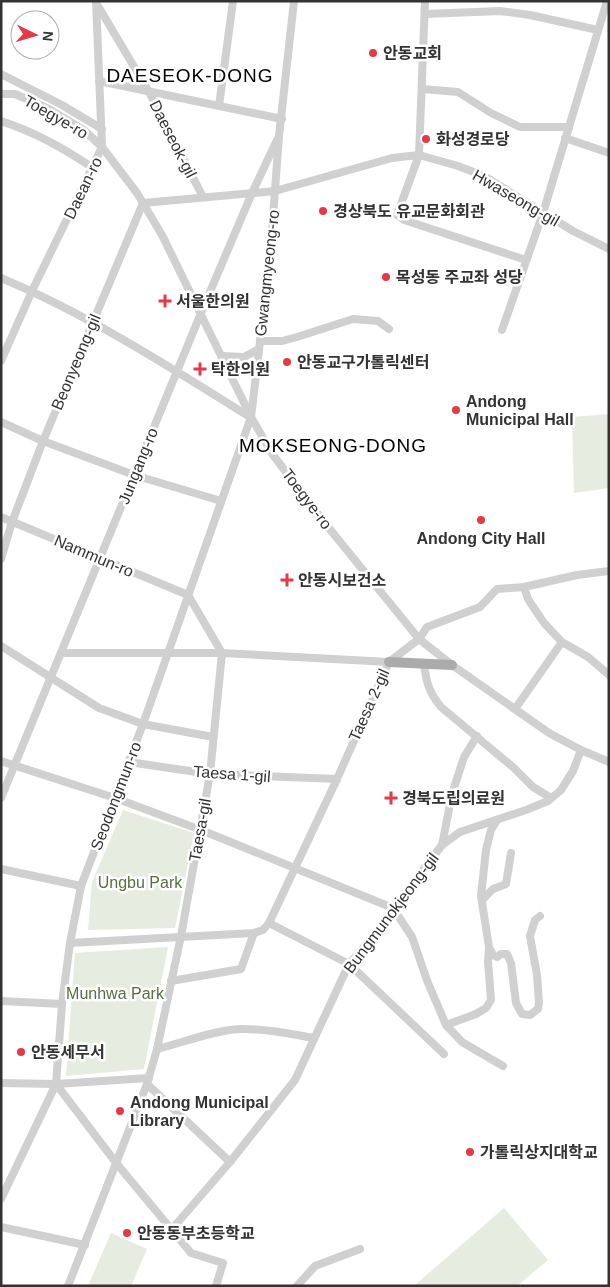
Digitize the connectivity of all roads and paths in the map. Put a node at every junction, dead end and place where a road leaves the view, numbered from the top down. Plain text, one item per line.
1 (233, 1) edge
2 (294, 1) edge
3 (425, 1) edge
4 (607, 1) edge
5 (96, 3) edge
6 (424, 14) junction
7 (598, 30) junction
8 (1, 74) edge
9 (99, 81) junction
10 (422, 89) junction
11 (149, 92) junction
12 (1, 94) edge
13 (219, 106) junction
14 (282, 119) junction
15 (1, 121) edge
16 (569, 127) junction
17 (102, 129) junction
18 (280, 136) junction
19 (565, 138) junction
20 (102, 147) junction
21 (609, 153) edge
22 (419, 155) junction
23 (93, 168) junction
24 (275, 191) junction
25 (252, 193) junction
26 (203, 197) junction
27 (143, 203) junction
28 (543, 213) junction
29 (609, 249) edge
30 (526, 260) junction
31 (1, 278) edge
32 (32, 291) junction
33 (201, 313) junction
34 (93, 322) junction
35 (389, 329) dead end
36 (502, 330) dead end
37 (260, 345) junction
38 (221, 356) junction
39 (1, 361) edge
40 (177, 372) junction
41 (251, 417) junction
42 (1, 422) edge
43 (43, 441) junction
44 (134, 475) junction
45 (221, 500) junction
46 (1, 517) edge
47 (12, 522) junction
48 (100, 558) junction
49 (1, 559) edge
50 (609, 571) edge
51 (524, 587) junction
52 (188, 595) junction
53 (419, 639) junction
54 (562, 642) junction
55 (1, 646) edge
56 (61, 653) junction
57 (168, 653) junction
58 (222, 653) junction
59 (389, 662) junction
60 (424, 664) junction
61 (452, 665) junction
62 (609, 675) edge
63 (51, 678) junction
64 (515, 709) junction
65 (143, 724) junction
66 (477, 736) junction
67 (213, 737) junction
68 (581, 750) junction
69 (1, 761) edge
70 (129, 762) junction
71 (609, 762) edge
72 (14, 766) junction
73 (210, 774) junction
74 (337, 779) junction
75 (1, 798) edge
76 (115, 798) junction
77 (551, 798) junction
78 (497, 820) junction
79 (201, 830) junction
80 (442, 845) junction
81 (511, 853) dead end
82 (295, 868) junction
83 (1, 869) edge
84 (81, 886) junction
85 (482, 900) junction
86 (393, 908) junction
87 (540, 916) dead end
88 (269, 923) junction
89 (254, 933) junction
90 (181, 936) junction
91 (70, 943) junction
92 (489, 947) junction
93 (349, 964) junction
94 (171, 981) junction
95 (1, 1001) edge
96 (62, 1004) junction
97 (446, 1025) junction
98 (314, 1038) junction
99 (158, 1049) junction
100 (444, 1054) dead end
101 (503, 1066) dead end
102 (148, 1081) junction
103 (1, 1083) edge
104 (56, 1084) junction
105 (230, 1162) junction
106 (117, 1164) junction
107 (1, 1199) edge
108 (1, 1227) edge
109 (172, 1229) junction
110 (85, 1245) junction
111 (360, 1249) dead end
112 (68, 1286) edge
113 (216, 1286) edge
114 (296, 1286) edge

1 - 13 street
2 - 14 street, Gwangmyeong-ro
3 - 6 street
4 - 7 street
5 - 9 street, Daean-ro
5 - 11 street, Daeseok-gil
6 - 7 street
6 - 10 street
7 - 16 street
8 - 17 street
9 - 11 street
9 - 17 street, Daean-ro
10 - 16 street
10 - 22 street
11 - 13 street
11 - 26 street, Daeseok-gil
12 - 20 street, Toegye-ro
13 - 14 street
14 - 18 street, Gwangmyeong-ro
15 - 23 street
16 - 19 street
17 - 20 street, Daean-ro
18 - 24 street, Gwangmyeong-ro
18 - 25 street, Jungang-ro
19 - 21 street
19 - 28 street
20 - 23 street, Daean-ro
20 - 27 street, Toegye-ro
22 - 24 street, Hwaseong-gil
22 - 28 street, Hwaseong-gil
22 - 30 street
23 - 32 street, Daean-ro
24 - 25 street, Hwaseong-gil
24 - 37 street, Gwangmyeong-ro
25 - 26 street, Hwaseong-gil
25 - 33 street, Jungang-ro
26 - 27 street, Hwaseong-gil
27 - 33 street, Toegye-ro
27 - 34 street, Beonyeong-gil
28 - 29 street, Hwaseong-gil
28 - 30 street
30 - 36 street
31 - 32 street
32 - 34 street
32 - 39 street, Daean-ro
33 - 38 street, Toegye-ro
33 - 40 street, Jungang-ro
34 - 40 street
34 - 43 street, Beonyeong-gil
35 - 37 street
37 - 38 street
37 - 41 street, Gwangmyeong-ro
38 - 41 street, Toegye-ro
40 - 41 street
40 - 44 street, Jungang-ro
41 - 45 street, Gwangmyeong-ro
41 - 53 street, Toegye-ro
42 - 43 street
43 - 44 street
43 - 47 street, Beonyeong-gil
44 - 45 street
44 - 48 street, Jungang-ro
45 - 52 street, Gwangmyeong-ro
46 - 47 street, Nammun-ro
47 - 48 street, Nammun-ro
47 - 49 street, Beonyeong-gil
48 - 52 street, Nammun-ro
48 - 56 street, Jungang-ro
50 - 51 street
51 - 53 street
51 - 54 street
52 - 57 street, Seodongmun-ro
52 - 58 street
53 - 59 street
53 - 61 street, Toegye-ro
54 - 62 street
54 - 64 street
55 - 63 street
56 - 57 street, Taesa 2-gil
56 - 63 street, Jungang-ro
57 - 58 street, Taesa 2-gil
57 - 65 street, Seodongmun-ro
58 - 59 street, Taesa 2-gil
58 - 67 street, Taesa-gil
59 - 60 main road
59 - 74 street, Taesa 2-gil
60 - 61 main road
60 - 66 street
61 - 64 street, Toegye-ro
63 - 65 street
63 - 72 street, Jungang-ro
64 - 68 street, Toegye-ro
65 - 67 street
65 - 70 street, Seodongmun-ro
66 - 77 street
66 - 80 street
67 - 73 street, Taesa-gil
68 - 71 street, Toegye-ro
68 - 77 street, Bungmunokjeong-gil
69 - 72 street
70 - 73 street, Taesa 1-gil
70 - 76 street, Seodongmun-ro
72 - 75 street, Jungang-ro
72 - 76 street
73 - 74 street, Taesa 1-gil
73 - 79 street, Taesa-gil
74 - 82 street, Taesa 2-gil
76 - 79 street
76 - 84 street, Seodongmun-ro
77 - 78 street, Bungmunokjeong-gil
78 - 80 street, Bungmunokjeong-gil
78 - 85 street
79 - 82 street
79 - 90 street, Taesa-gil
80 - 86 street, Bungmunokjeong-gil
81 - 85 street
82 - 86 street
82 - 88 street, Taesa 2-gil
83 - 84 street
84 - 91 street, Seodongmun-ro
85 - 92 street
86 - 93 street, Bungmunokjeong-gil
86 - 97 street
87 - 92 street
88 - 89 street
88 - 93 street
89 - 90 street
89 - 94 street
90 - 91 street
90 - 94 street, Taesa-gil
91 - 96 street, Seodongmun-ro
92 - 97 street
93 - 98 street, Bungmunokjeong-gil
93 - 100 street
94 - 99 street, Taesa-gil
95 - 96 street
96 - 104 street, Seodongmun-ro
97 - 101 street
98 - 99 street
98 - 105 street, Bungmunokjeong-gil
99 - 102 street, Taesa-gil
102 - 104 street
102 - 105 street
102 - 106 street, Taesa-gil
103 - 104 street
104 - 106 street
104 - 107 street, Seodongmun-ro
105 - 109 street, Bungmunokjeong-gil
106 - 109 street
106 - 110 street, Taesa-gil
108 - 110 street
109 - 113 street
110 - 112 street, Taesa-gil
111 - 114 street

